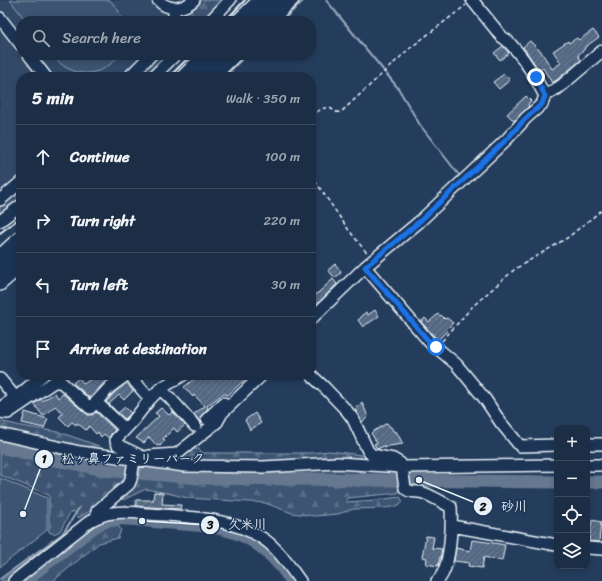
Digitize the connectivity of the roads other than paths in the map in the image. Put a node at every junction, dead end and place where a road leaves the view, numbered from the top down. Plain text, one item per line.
1 (158, 0) edge
2 (194, 0) edge
3 (230, 0) edge
4 (262, 0) edge
5 (278, 0) edge
6 (293, 0) edge
7 (472, 0) edge
8 (174, 8) junction
9 (174, 16) edge
10 (215, 16) edge
11 (245, 16) edge
12 (261, 16) edge
13 (276, 16) edge
14 (0, 18) edge
15 (16, 39) edge
16 (602, 51) edge
17 (32, 60) edge
18 (146, 60) edge
19 (170, 60) edge
20 (202, 60) edge
21 (217, 60) edge
22 (231, 60) edge
23 (42, 72) edge
24 (134, 72) edge
25 (158, 72) edge
26 (190, 72) edge
27 (205, 72) edge
28 (219, 72) edge
29 (545, 96) junction
30 (16, 186) edge
31 (0, 200) edge
32 (16, 209) edge
33 (0, 221) edge
34 (16, 244) edge
35 (0, 258) edge
36 (16, 259) edge
37 (367, 270) junction
38 (16, 271) edge
39 (0, 273) edge
40 (0, 285) edge
41 (316, 315) edge
42 (0, 379) edge
43 (37, 380) edge
44 (119, 380) edge
45 (134, 380) edge
46 (175, 380) edge
47 (248, 380) edge
48 (257, 380) edge
49 (316, 380) edge
50 (160, 389) junction
51 (16, 398) junction
52 (150, 399) junction
53 (96, 402) junction
54 (0, 408) edge
55 (0, 412) edge
56 (207, 419) dead end
57 (195, 426) dead end
58 (125, 429) junction
59 (0, 434) edge
60 (590, 444) edge
61 (602, 444) edge
62 (554, 445) edge
63 (139, 460) junction
64 (554, 464) edge
65 (590, 465) edge
66 (602, 465) edge
67 (403, 470) junction
68 (97, 517) junction
69 (452, 526) junction
70 (554, 545) edge
71 (590, 548) edge
72 (602, 549) edge
73 (14, 581) edge
74 (300, 581) edge
75 (437, 581) edge

1 - 8 street
2 - 8 street
3 - 10 street
4 - 11 highway
5 - 12 highway
6 - 13 street
7 - 29 street
8 - 9 street
14 - 15 street
16 - 29 street
17 - 23 street
18 - 24 street
19 - 25 street
20 - 26 highway
21 - 27 highway
22 - 28 street
29 - 37 street
30 - 31 street
32 - 33 street
34 - 35 highway
36 - 39 highway
37 - 41 street
37 - 62 street
38 - 40 street
42 - 51 street
43 - 51 street
44 - 53 street
45 - 52 street
46 - 50 street
47 - 56 street
48 - 63 street
49 - 67 street
50 - 52 street
50 - 57 street
51 - 54 street
52 - 58 street
53 - 55 street
53 - 58 street
58 - 63 street
59 - 63 street
60 - 61 street
63 - 67 street
63 - 68 street
64 - 67 street
65 - 66 street
67 - 69 street
68 - 73 street
68 - 74 street
69 - 70 street
69 - 75 street
71 - 72 street

